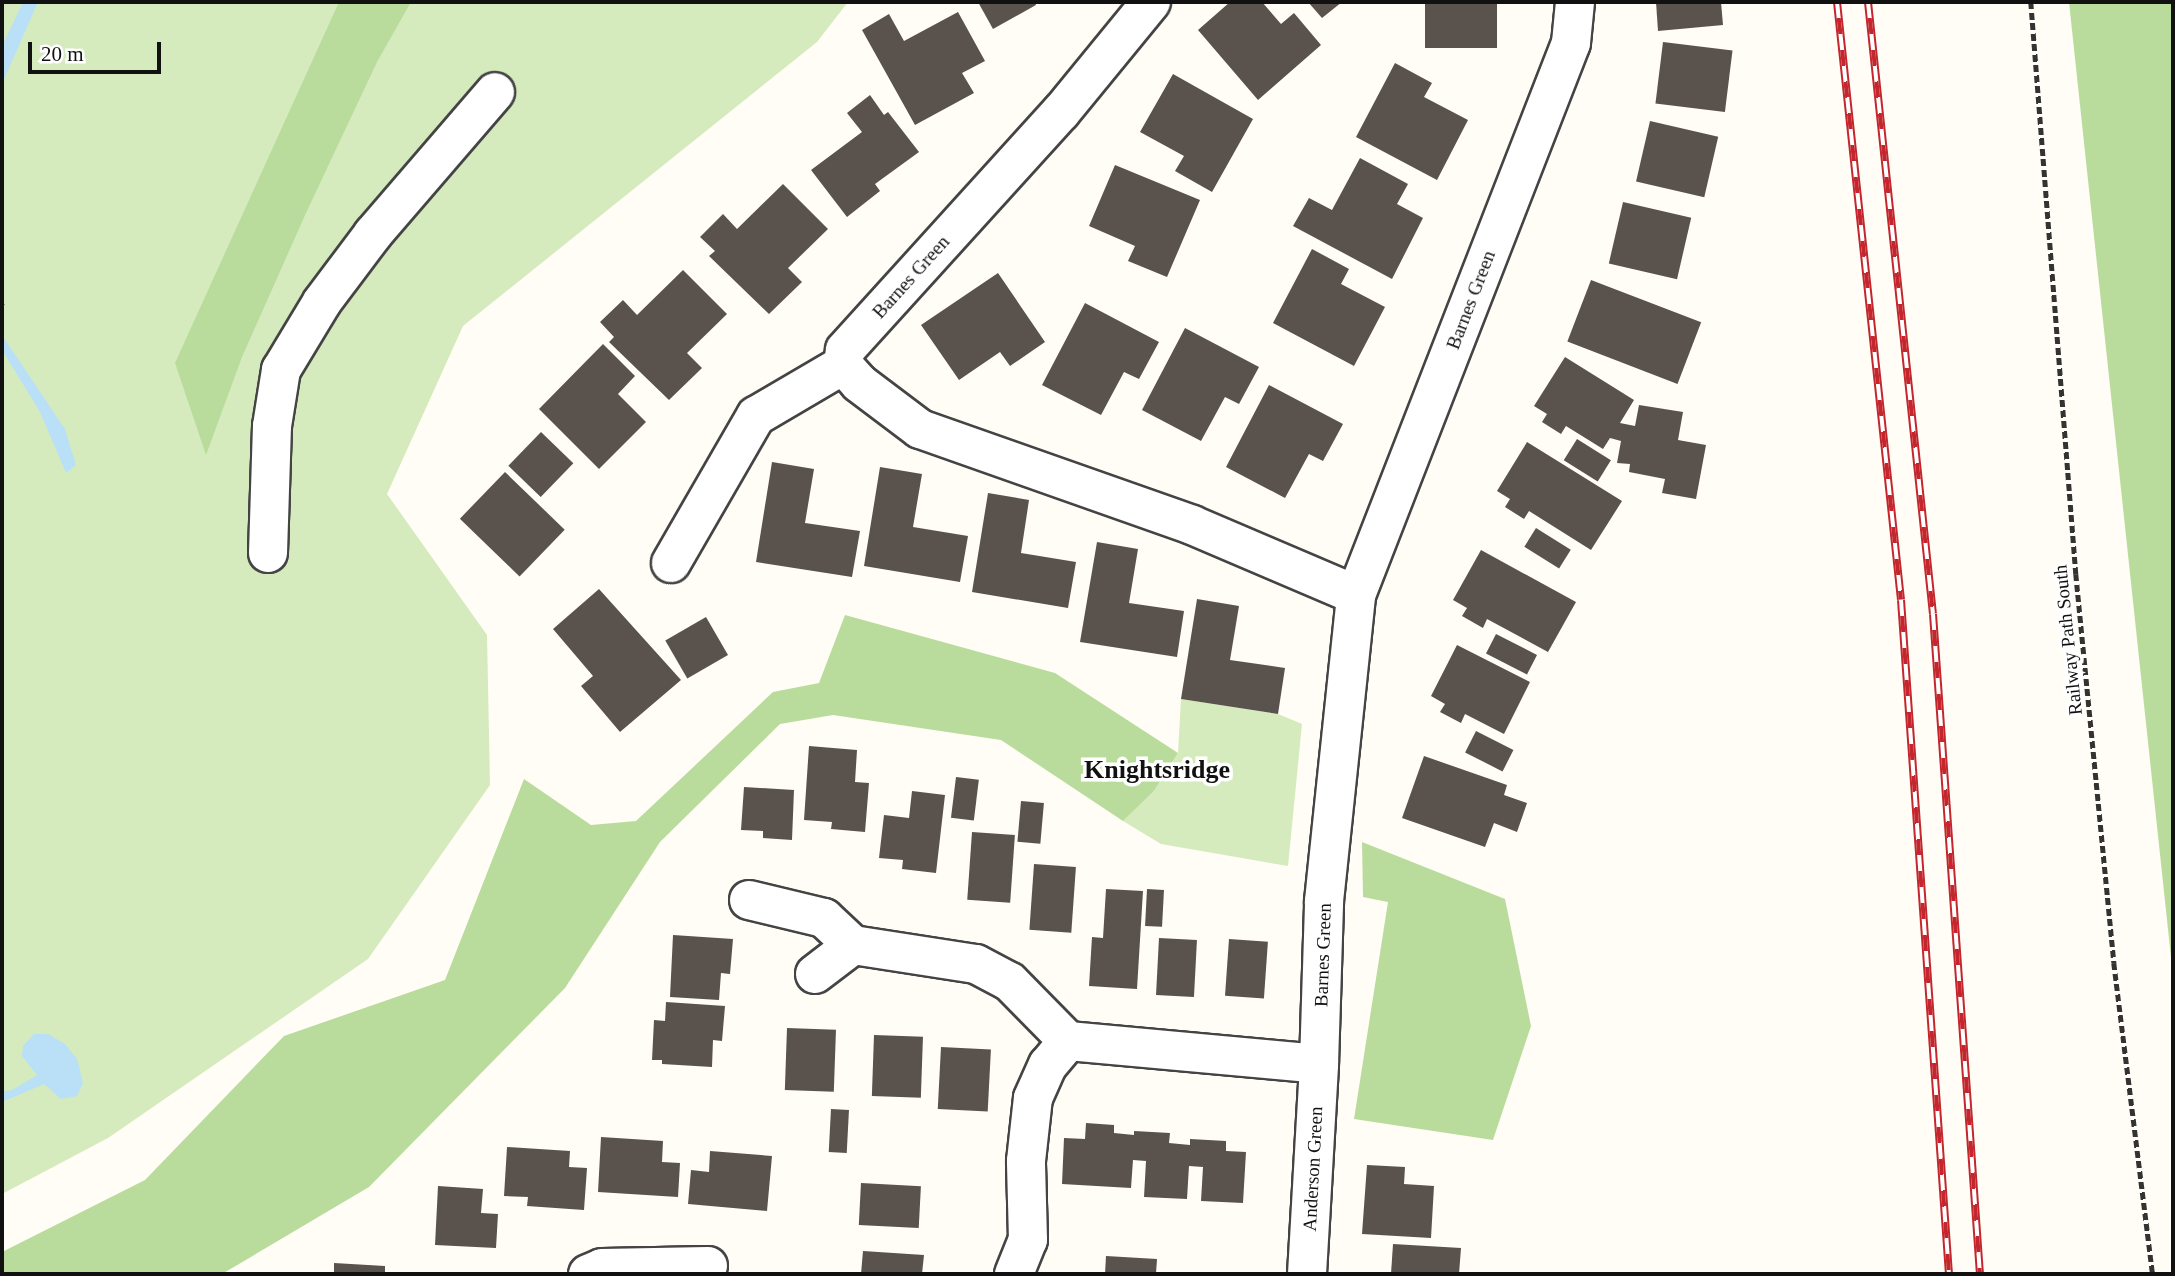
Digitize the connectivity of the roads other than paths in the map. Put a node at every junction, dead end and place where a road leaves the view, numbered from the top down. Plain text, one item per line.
1 (1151, 2) edge
2 (1575, 2) edge
3 (495, 92) dead end
4 (843, 365) junction
5 (268, 553) dead end
6 (671, 563) dead end
7 (1356, 595) junction
8 (749, 900) dead end
9 (853, 945) junction
10 (815, 974) dead end
11 (1068, 1041) junction
12 (1320, 1064) junction
13 (708, 1266) dead end
14 (588, 1274) edge
15 (1014, 1274) edge
16 (1307, 1274) edge

1 - 4 street, Barnes Green
2 - 7 street, Barnes Green
3 - 5 street
4 - 6 street
4 - 7 street
7 - 12 street, Barnes Green
8 - 9 street
9 - 10 street
9 - 11 street
11 - 12 street
11 - 15 street
12 - 16 street, Anderson Green
13 - 14 street

